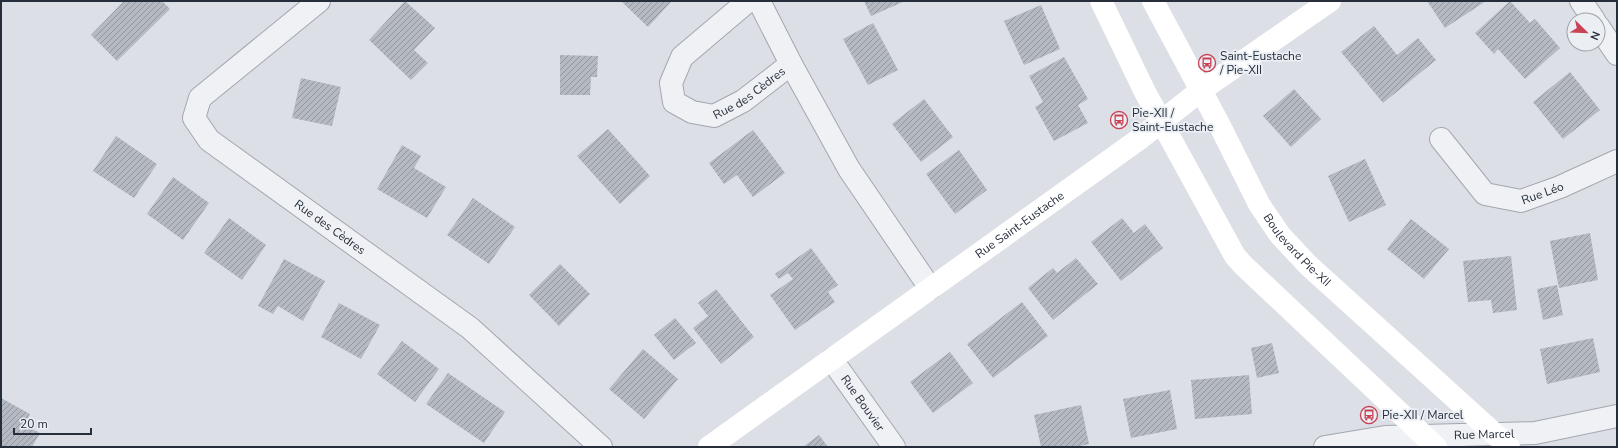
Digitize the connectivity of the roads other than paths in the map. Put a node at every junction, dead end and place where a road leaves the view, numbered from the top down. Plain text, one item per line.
1 (319, 1) edge
2 (748, 1) edge
3 (759, 1) edge
4 (1101, 1) edge
5 (1153, 1) edge
6 (1330, 1) edge
7 (1581, 1) edge
8 (1589, 12) edge
9 (1606, 38) edge
10 (1617, 54) edge
11 (790, 64) junction
12 (1200, 91) junction
13 (1161, 122) junction
14 (1440, 139) dead end
15 (1617, 161) edge
16 (930, 288) junction
17 (832, 360) junction
18 (1617, 416) edge
19 (1503, 441) edge
20 (1431, 442) edge
21 (601, 447) edge
22 (709, 447) edge
23 (894, 447) edge
24 (1325, 447) edge

1 - 21 street, Rue des Cèdres
2 - 11 street, Rue des Cèdres
3 - 11 street, Rue des Cèdres
4 - 13 street
5 - 12 street, Boulevard Pie-XII
6 - 12 street, Rue Saint-Eustache
7 - 8 street
9 - 10 street
11 - 16 street, Rue des Cèdres
12 - 13 street, Rue Saint-Eustache
12 - 19 street, Boulevard Pie-XII
13 - 16 street, Rue Saint-Eustache
13 - 20 street
14 - 15 street, Rue Léo
16 - 17 street, Rue Saint-Eustache
17 - 22 street, Rue Saint-Eustache
17 - 23 street, Rue Bouvier
18 - 19 street, Rue Marcel
19 - 20 street, Rue Marcel
20 - 24 street, Rue Marcel

